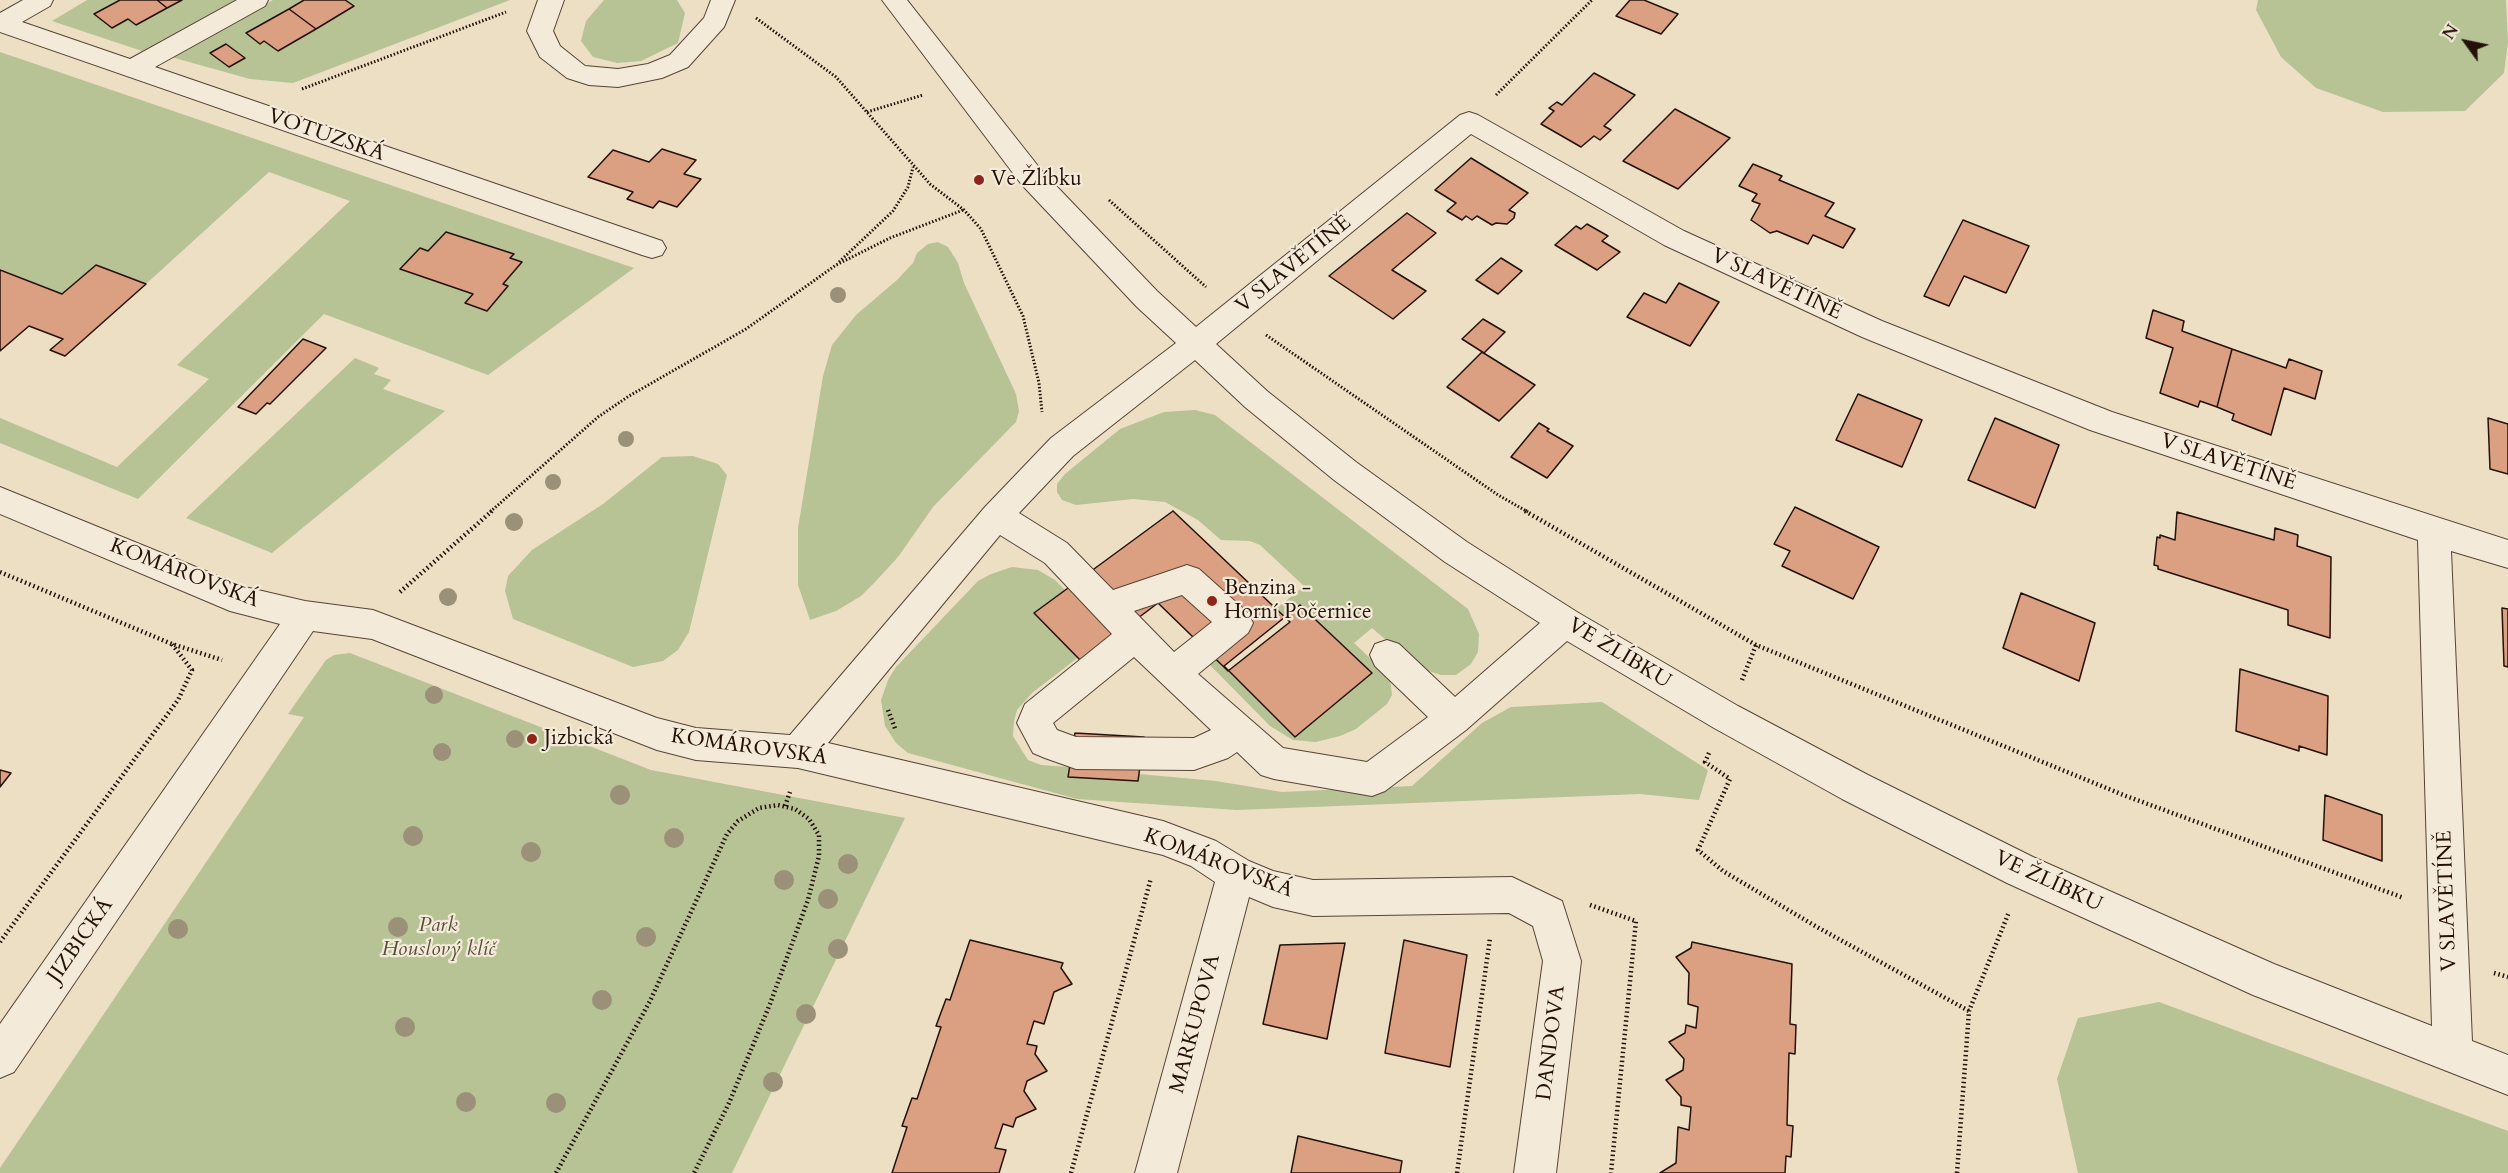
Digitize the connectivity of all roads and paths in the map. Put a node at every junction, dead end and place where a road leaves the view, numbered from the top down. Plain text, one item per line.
1 (41, 0) edge
2 (256, 0) edge
3 (723, 0) edge
4 (894, 0) edge
5 (1592, 0) edge
6 (550, 2) edge
7 (750, 14) dead end
8 (0, 24) edge
9 (132, 69) junction
10 (248, 109) junction
11 (1469, 121) junction
12 (913, 166) junction
13 (1102, 193) dead end
14 (964, 210) junction
15 (651, 248) dead end
16 (836, 265) junction
17 (1234, 313) junction
18 (1195, 344) junction
19 (1040, 422) dead end
20 (0, 500) edge
21 (996, 516) junction
22 (2434, 532) junction
23 (2508, 554) edge
24 (0, 572) edge
25 (1106, 607) junction
26 (305, 615) junction
27 (1565, 622) junction
28 (373, 625) junction
29 (1135, 636) junction
30 (172, 644) junction
31 (1387, 655) dead end
32 (266, 673) junction
33 (1173, 674) junction
34 (888, 701) dead end
35 (1454, 719) junction
36 (1238, 731) junction
37 (898, 734) dead end
38 (798, 752) junction
39 (791, 789) dead end
40 (785, 806) junction
41 (1163, 838) junction
42 (1698, 850) dead end
43 (2020, 870) junction
44 (1236, 874) junction
45 (1497, 893) junction
46 (1586, 904) dead end
47 (1549, 915) joint
48 (2, 934) edge
49 (0, 942) edge
50 (2451, 957) junction
51 (1969, 1011) junction
52 (2453, 1055) junction
53 (0, 1058) edge
54 (2508, 1075) edge
55 (556, 1173) edge
56 (694, 1173) edge
57 (1071, 1173) edge
58 (1156, 1173) edge
59 (1457, 1173) edge
60 (1535, 1173) edge
61 (1611, 1173) edge
62 (1957, 1173) edge

1 - 8 street
2 - 9 street
3 - 6 street
4 - 18 street, VE ŽLÍBKU
5 - 11 path
6 - 10 path
7 - 12 path
8 - 9 street, VOTUZSKÁ
9 - 10 street, VOTUZSKÁ
10 - 15 street, VOTUZSKÁ
11 - 17 street, V SLAVĚTÍNĚ
11 - 22 street, V SLAVĚTÍNĚ
12 - 14 path
12 - 16 path
13 - 17 path
14 - 16 path
14 - 19 path
16 - 28 path
17 - 18 street, V SLAVĚTÍNĚ
17 - 50 path
18 - 21 street, V SLAVĚTÍNĚ
18 - 27 street, VE ŽLÍBKU
20 - 26 street, KOMÁROVSKÁ
21 - 25 street
21 - 38 street, V SLAVĚTÍNĚ
22 - 23 street, V SLAVĚTÍNĚ
22 - 50 street, V SLAVĚTÍNĚ
24 - 30 path
25 - 29 street
25 - 33 street
26 - 28 street, KOMÁROVSKÁ
26 - 32 street, JIZBICKÁ
27 - 35 street
27 - 43 street, VE ŽLÍBKU
28 - 38 street, KOMÁROVSKÁ
29 - 33 street
29 - 36 street
30 - 32 path
30 - 48 path
31 - 35 street
32 - 53 street, JIZBICKÁ
33 - 36 street
34 - 37 path
35 - 36 street
38 - 41 street, KOMÁROVSKÁ
39 - 40 path
40 - 55 path
40 - 56 path
41 - 44 street, KOMÁROVSKÁ
41 - 57 path
42 - 51 path
43 - 51 path
43 - 52 street, VE ŽLÍBKU
44 - 45 street, KOMÁROVSKÁ
44 - 58 street, MARKUPOVA
45 - 47 street, KOMÁROVSKÁ
45 - 59 path
46 - 61 path
47 - 60 street, DANDOVA
48 - 49 path
50 - 52 street, V SLAVĚTÍNĚ
51 - 62 path
52 - 54 street, VE ŽLÍBKU

